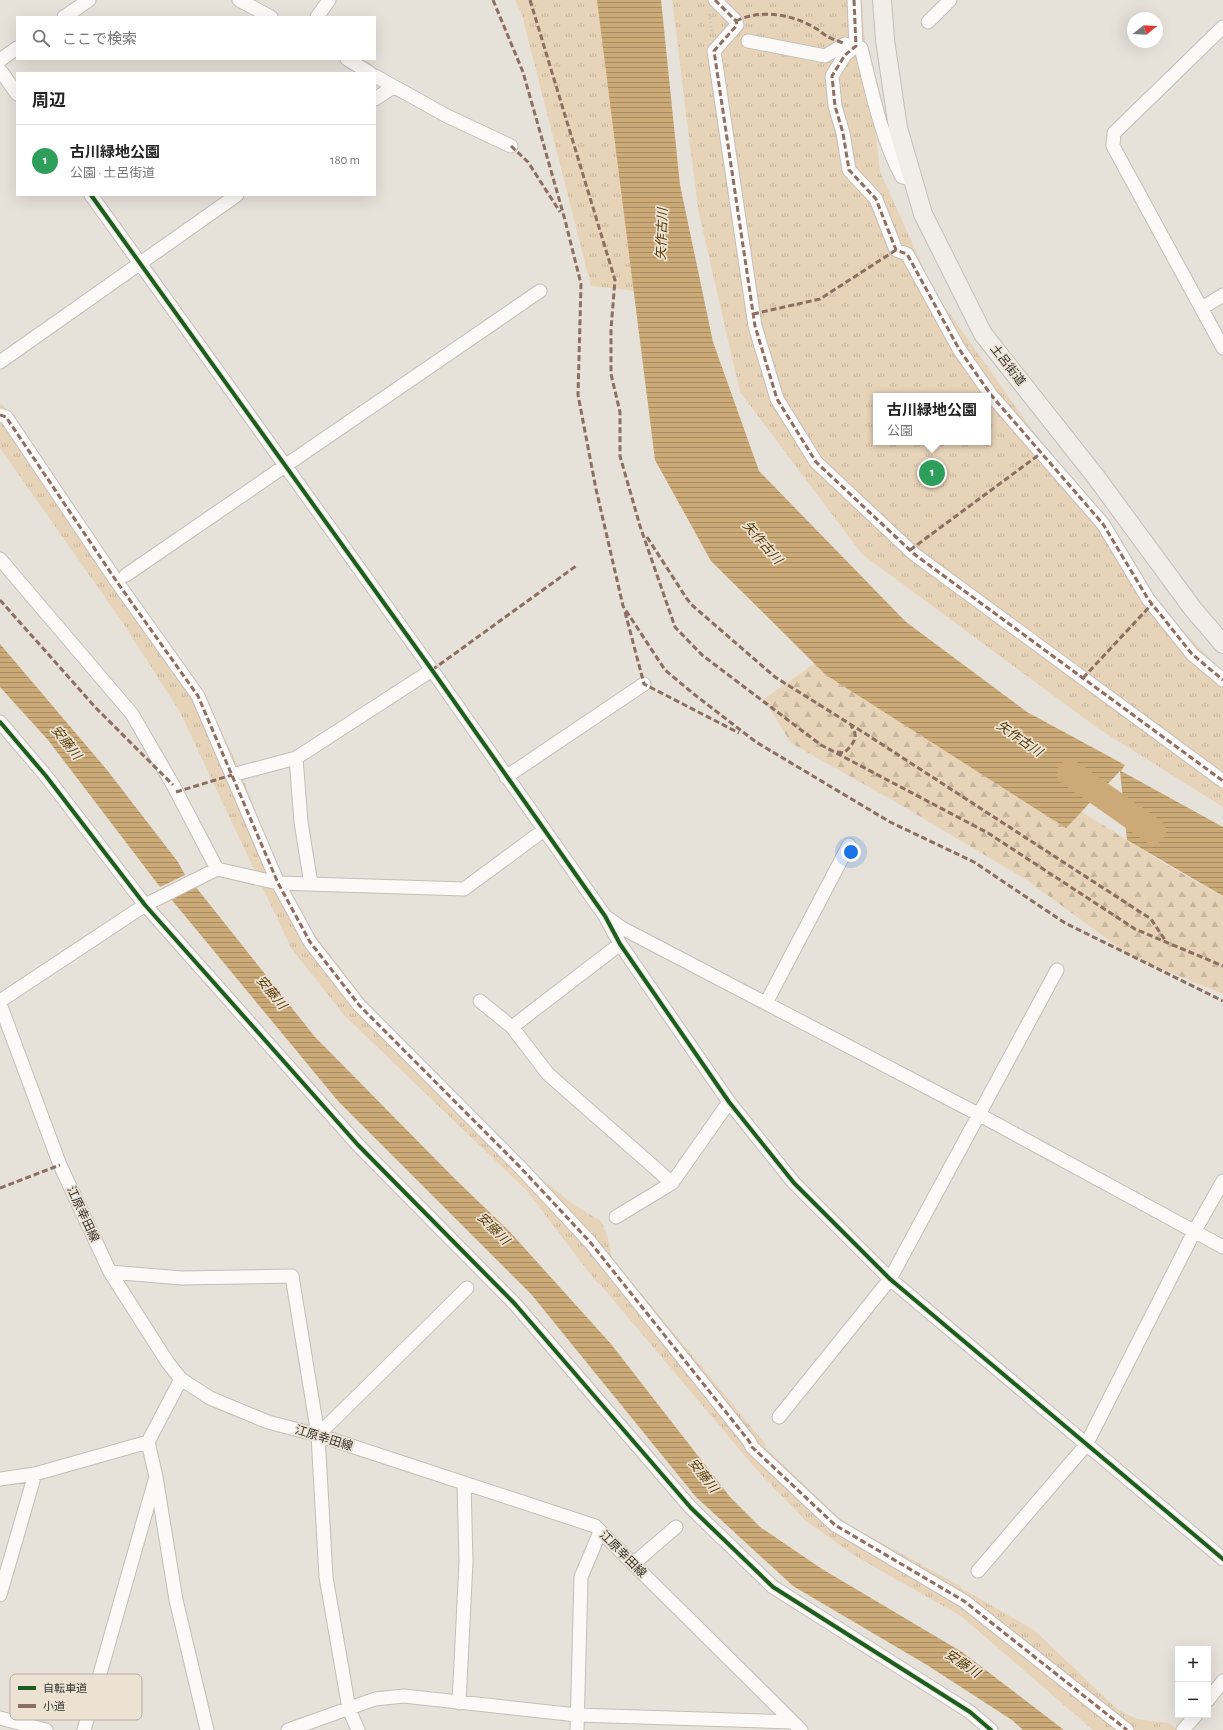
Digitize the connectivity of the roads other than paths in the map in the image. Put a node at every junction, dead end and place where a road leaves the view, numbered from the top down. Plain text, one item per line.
1 (89, 0) edge
2 (239, 0) edge
3 (329, 0) edge
4 (854, 0) edge
5 (882, 0) edge
6 (950, 0) edge
7 (712, 4) edge
8 (65, 16) edge
9 (269, 16) edge
10 (318, 16) edge
11 (928, 22) dead end
12 (1223, 27) edge
13 (748, 41) dead end
14 (856, 46) junction
15 (16, 49) edge
16 (0, 60) edge
17 (349, 60) edge
18 (0, 70) edge
19 (368, 72) edge
20 (376, 77) edge
21 (393, 87) junction
22 (16, 93) edge
23 (376, 98) edge
24 (511, 146) dead end
25 (912, 177) junction
26 (92, 196) edge
27 (236, 196) edge
28 (140, 263) junction
29 (540, 291) dead end
30 (1223, 295) edge
31 (1202, 308) junction
32 (1223, 348) edge
33 (0, 362) edge
34 (989, 393) edge
35 (991, 396) edge
36 (0, 415) edge
37 (285, 467) junction
38 (0, 559) edge
39 (126, 575) dead end
40 (1223, 644) edge
41 (432, 670) junction
42 (1223, 680) edge
43 (644, 684) dead end
44 (0, 722) edge
45 (296, 758) junction
46 (232, 775) junction
47 (506, 777) junction
48 (1223, 781) edge
49 (544, 830) junction
50 (849, 845) dead end
51 (217, 869) junction
52 (278, 884) junction
53 (310, 884) junction
54 (145, 905) junction
55 (605, 916) junction
56 (620, 944) junction
57 (1057, 970) dead end
58 (480, 1001) dead end
59 (0, 1002) edge
60 (766, 1003) junction
61 (512, 1027) junction
62 (729, 1102) junction
63 (978, 1114) junction
64 (1223, 1181) edge
65 (672, 1183) junction
66 (616, 1217) dead end
67 (1194, 1232) junction
68 (1223, 1247) edge
69 (110, 1272) junction
70 (890, 1279) junction
71 (467, 1288) dead end
72 (181, 1379) junction
73 (779, 1418) dead end
74 (318, 1435) junction
75 (148, 1442) junction
76 (1086, 1444) junction
77 (35, 1474) junction
78 (156, 1477) junction
79 (0, 1479) edge
80 (464, 1483) junction
81 (676, 1527) dead end
82 (600, 1532) junction
83 (1223, 1559) edge
84 (633, 1564) junction
85 (978, 1571) dead end
86 (0, 1595) edge
87 (100, 1674) edge
88 (1223, 1681) edge
89 (1211, 1696) edge
90 (459, 1703) junction
91 (349, 1709) junction
92 (577, 1715) junction
93 (0, 1718) edge
94 (1194, 1718) edge
95 (87, 1720) edge
96 (797, 1726) edge
97 (46, 1730) edge
98 (84, 1730) edge
99 (207, 1730) edge
100 (288, 1730) edge
101 (358, 1730) edge
102 (577, 1730) edge
103 (991, 1730) edge
104 (1127, 1730) edge
105 (1184, 1730) edge

1 - 8 street
2 - 9 street
3 - 10 street
4 - 14 street
5 - 25 street, 土呂街道
6 - 11 street
7 - 48 street
12 - 31 street
13 - 14 street
14 - 25 street
14 - 34 street
15 - 16 street
17 - 19 street
18 - 22 street
20 - 21 street
21 - 23 street
21 - 24 street
25 - 40 street, 土呂街道
26 - 28 street
27 - 28 street
28 - 33 street
28 - 37 street
29 - 37 street
30 - 31 street
31 - 32 street
35 - 42 street
36 - 46 street
37 - 39 street
37 - 41 street
38 - 51 street
41 - 45 street
41 - 47 street
43 - 47 street
44 - 54 street
45 - 46 street
45 - 53 street
46 - 52 street
47 - 49 street
49 - 53 street
49 - 55 street
50 - 60 street
51 - 52 street
51 - 54 street
52 - 53 street
52 - 104 street
54 - 59 street
54 - 103 street
55 - 56 street
55 - 60 street
56 - 61 street
56 - 62 street
57 - 63 street
58 - 61 street
59 - 69 street, 江原幸田線
60 - 63 street
61 - 65 street
62 - 65 street
62 - 70 street
63 - 67 street
63 - 70 street
64 - 67 street
65 - 66 street
67 - 68 street
67 - 76 street
69 - 72 street, 江原幸田線
69 - 74 street
70 - 73 street
70 - 76 street
71 - 74 street
72 - 74 street, 江原幸田線
72 - 75 street
74 - 80 street, 江原幸田線
74 - 91 street
75 - 77 street
75 - 78 street
76 - 83 street
76 - 85 street
77 - 79 street
77 - 86 street
78 - 87 street
78 - 99 street
80 - 82 street, 江原幸田線
80 - 90 street
81 - 84 street
82 - 84 street, 江原幸田線
82 - 92 street
84 - 96 street, 江原幸田線
88 - 89 street
90 - 91 street
90 - 92 street
91 - 100 street
91 - 101 street
92 - 96 street
92 - 102 street
93 - 97 street
94 - 105 street
95 - 98 street

